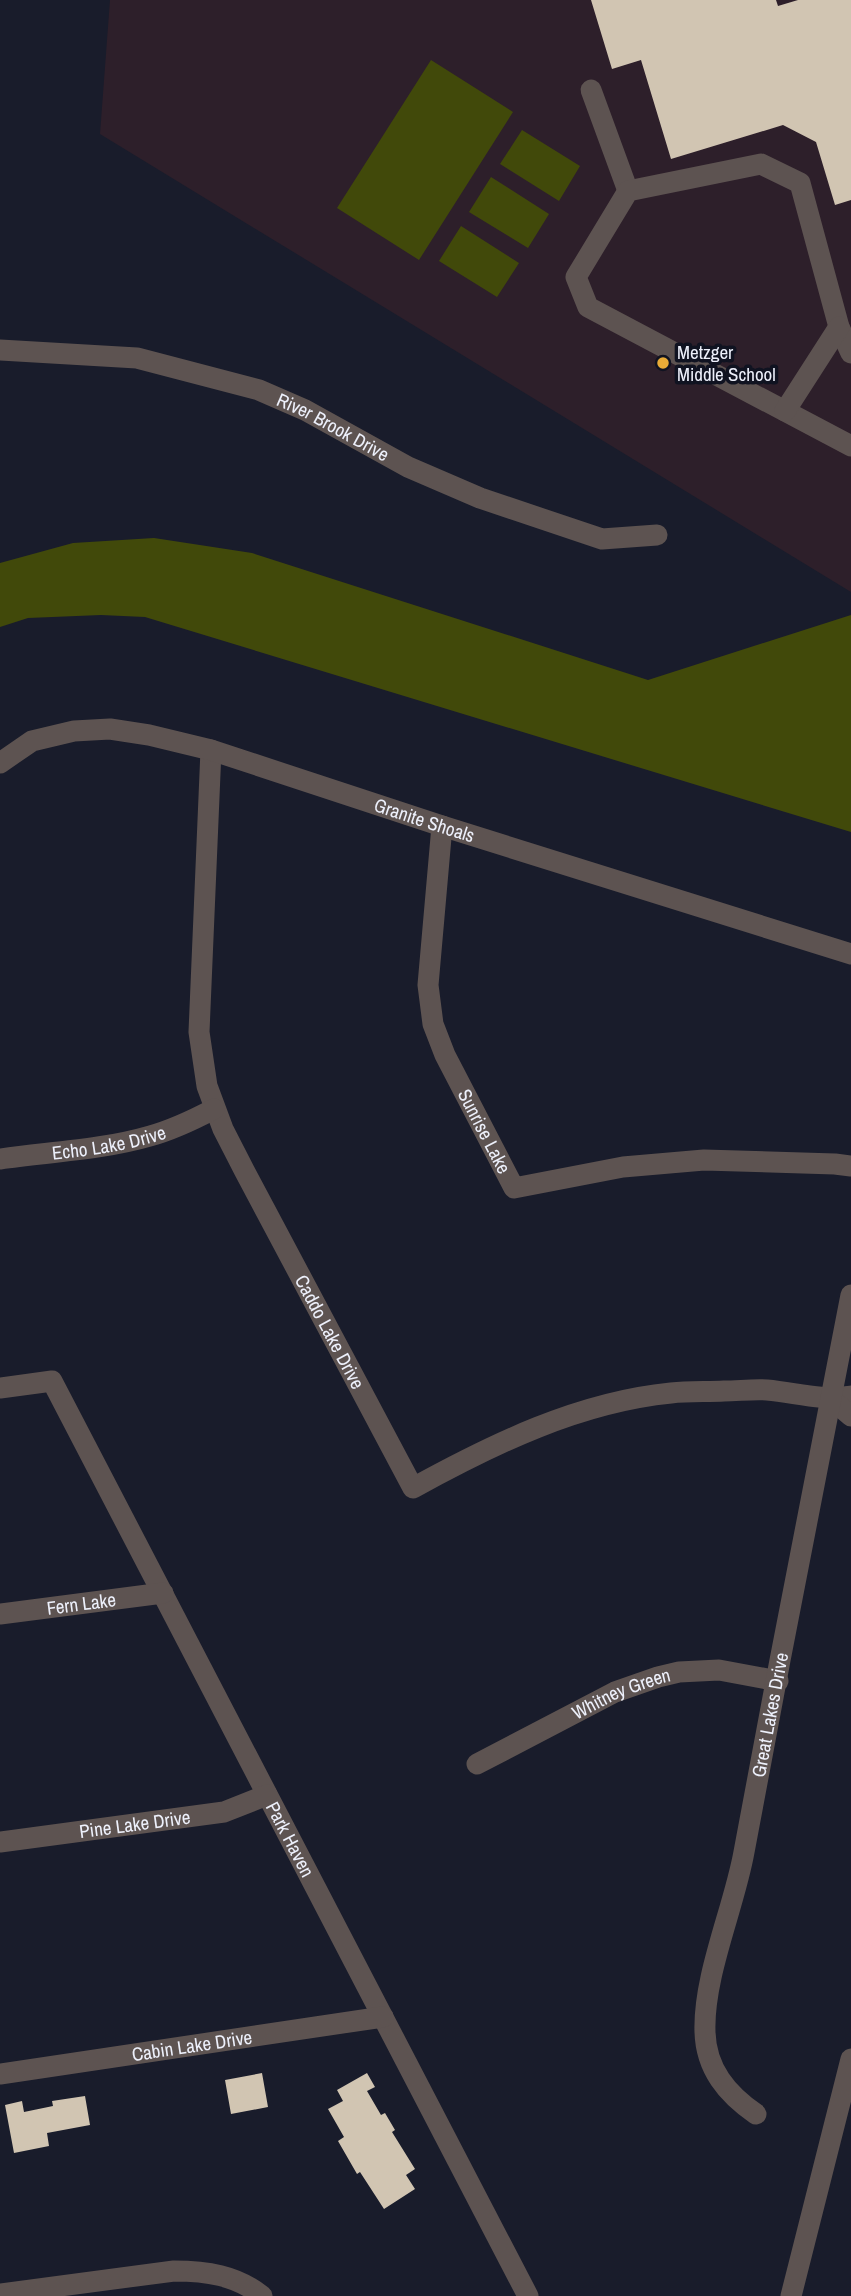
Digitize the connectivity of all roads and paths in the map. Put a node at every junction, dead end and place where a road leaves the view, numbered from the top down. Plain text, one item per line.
1 (591, 90) dead end
2 (628, 191) junction
3 (839, 327) junction
4 (0, 350) edge
5 (851, 353) edge
6 (785, 411) junction
7 (851, 446) edge
8 (657, 535) dead end
9 (211, 750) junction
10 (0, 763) edge
11 (442, 826) junction
12 (851, 954) edge
13 (214, 1109) junction
14 (0, 1159) edge
15 (851, 1166) edge
16 (851, 1295) edge
17 (0, 1388) edge
18 (841, 1397) edge
19 (851, 1416) edge
20 (163, 1593) junction
21 (0, 1615) edge
22 (778, 1681) junction
23 (477, 1764) dead end
24 (267, 1796) junction
25 (0, 1842) edge
26 (383, 2017) junction
27 (851, 2059) edge
28 (0, 2074) edge
29 (755, 2114) dead end
30 (0, 2294) edge
31 (262, 2296) edge
32 (528, 2296) edge
33 (791, 2296) edge

1 - 2 street
2 - 3 street
2 - 6 street
3 - 5 street
3 - 6 street
4 - 8 street, River Brook Drive
6 - 7 street
9 - 10 street, Granite Shoals
9 - 11 street, Granite Shoals
9 - 13 street, Caddo Lake Drive
11 - 12 street, Granite Shoals
11 - 15 street, Sunrise Lake
13 - 14 street, Echo Lake Drive
13 - 18 street, Caddo Lake Drive
16 - 18 street, Great Lakes Drive
17 - 20 street, Park Haven
18 - 19 street
18 - 22 street, Great Lakes Drive
20 - 21 street, Fern Lake
20 - 24 street, Park Haven
22 - 23 street, Whitney Green
22 - 29 street, Great Lakes Drive
24 - 25 street, Pine Lake Drive
24 - 26 street, Park Haven
26 - 28 street, Cabin Lake Drive
26 - 32 street, Park Haven
27 - 33 street
30 - 31 street

